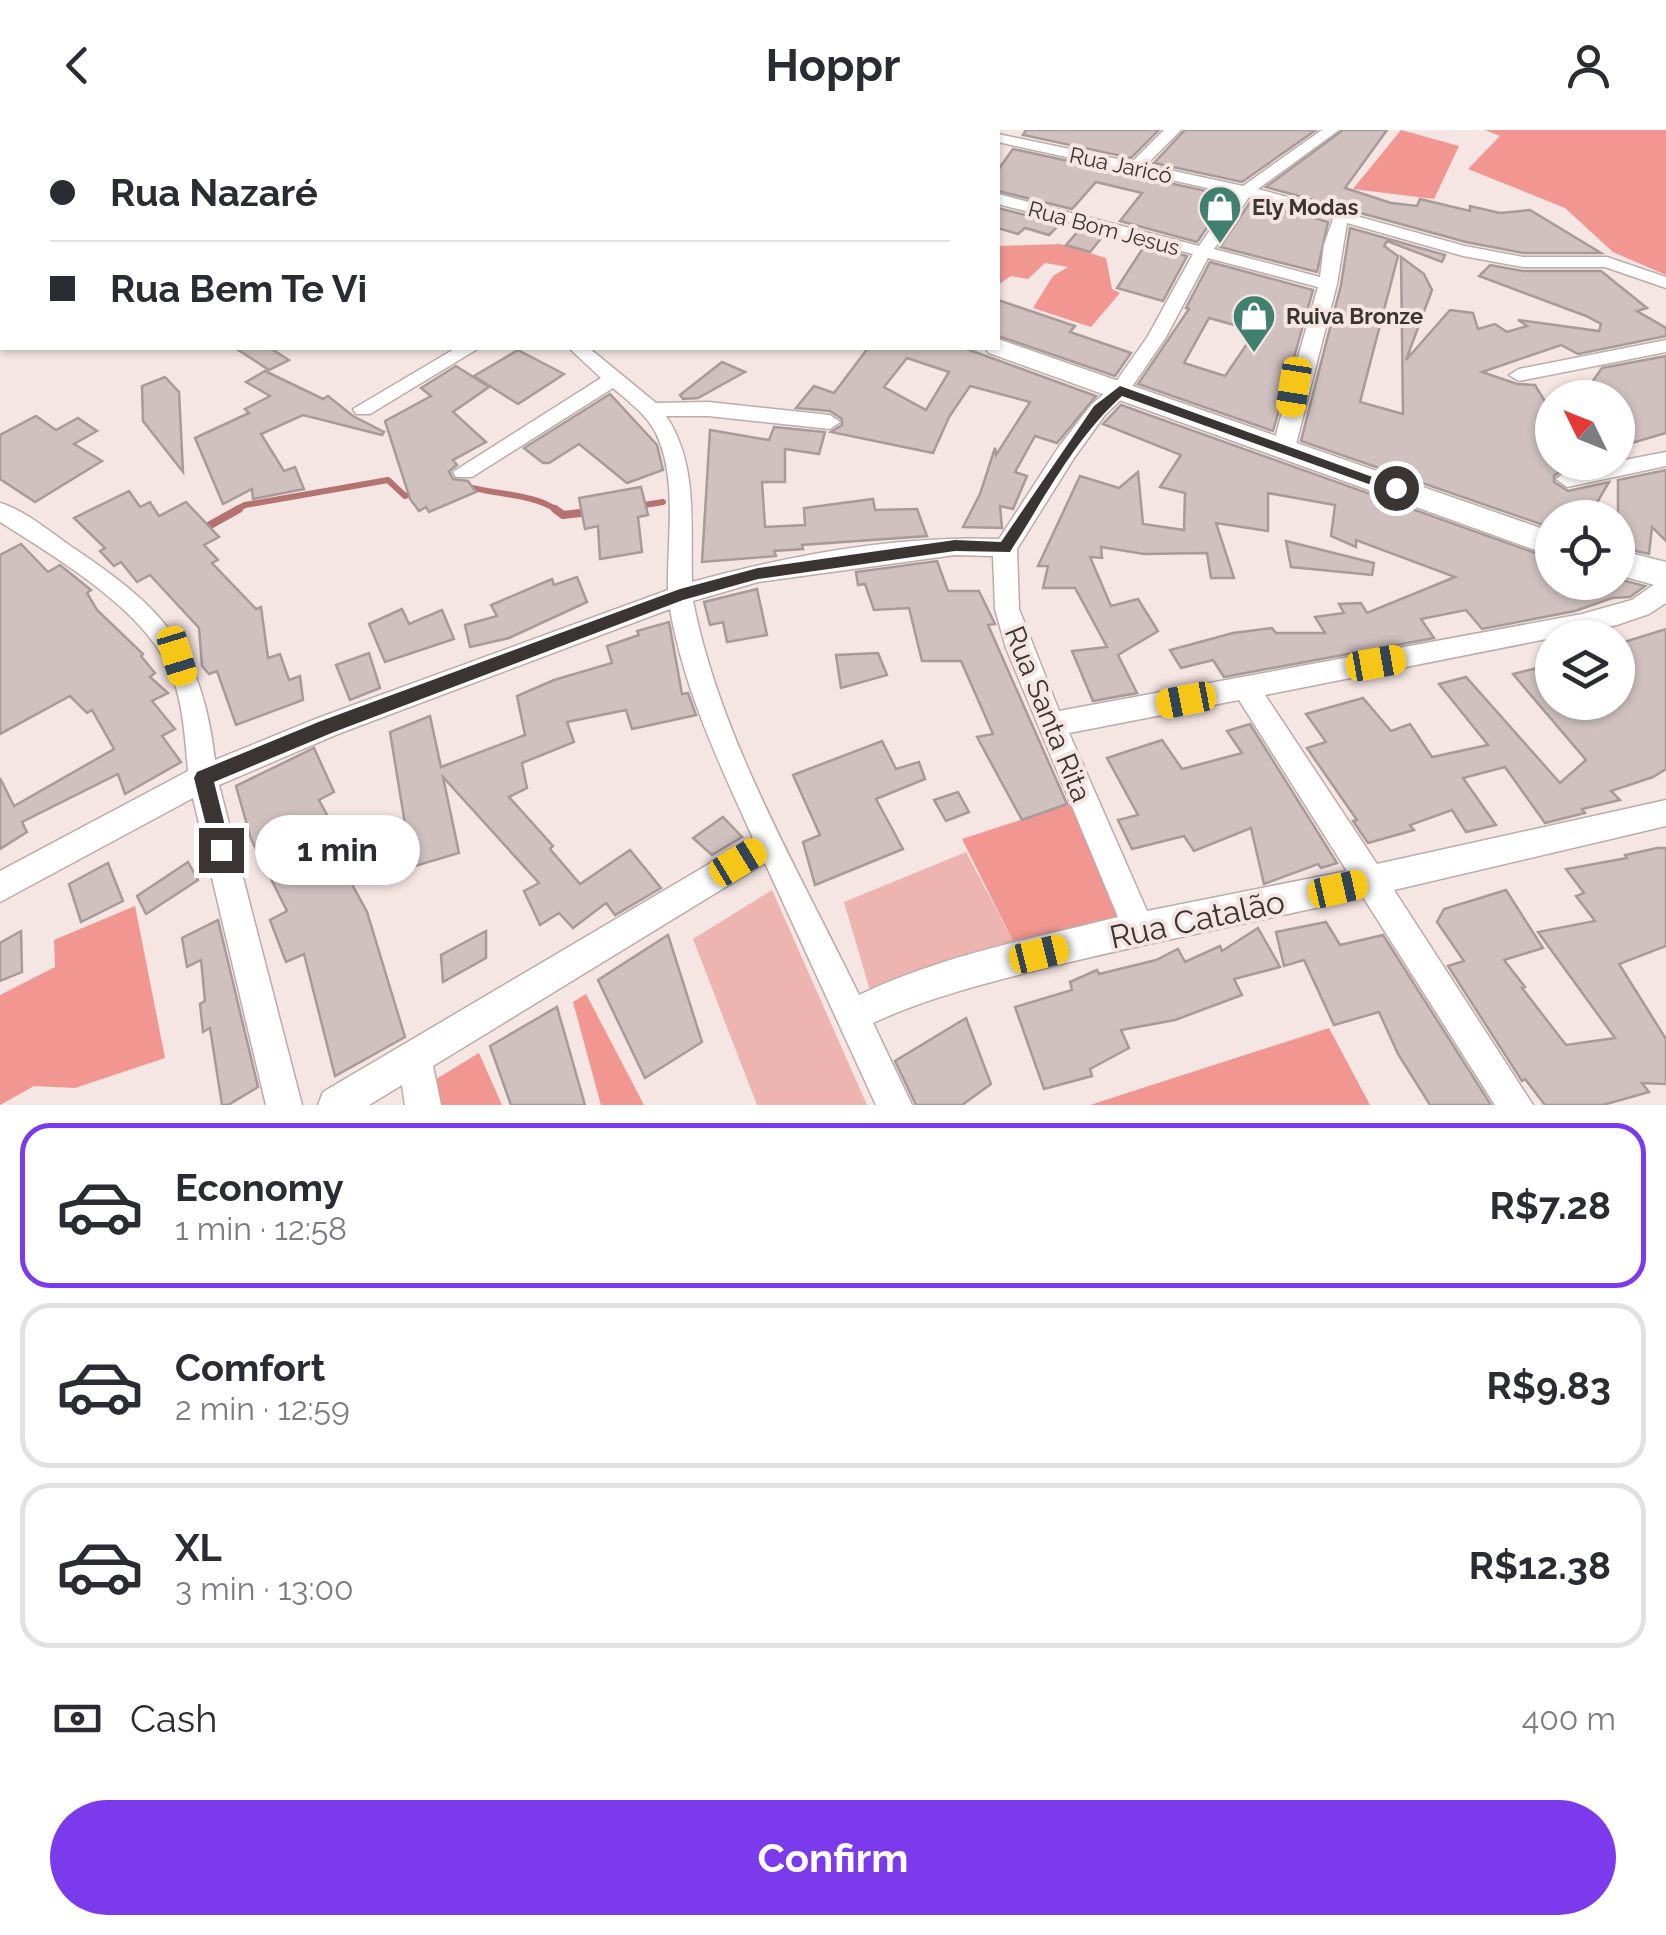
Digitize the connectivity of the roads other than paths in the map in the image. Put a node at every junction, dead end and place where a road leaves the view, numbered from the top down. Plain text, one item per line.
1 (1033, 130) edge
2 (1174, 130) edge
3 (1332, 130) edge
4 (1006, 140) edge
5 (1135, 168) junction
6 (1244, 192) junction
7 (1000, 200) edge
8 (1343, 215) junction
9 (1202, 254) junction
10 (1666, 283) edge
11 (1328, 284) junction
12 (1666, 346) edge
13 (1000, 348) edge
14 (466, 350) edge
15 (581, 350) edge
16 (1519, 374) dead end
17 (616, 377) junction
18 (1120, 390) junction
19 (363, 409) dead end
20 (651, 410) junction
21 (830, 422) dead end
22 (1284, 448) junction
23 (1666, 459) edge
24 (1635, 465) edge
25 (464, 472) dead end
26 (0, 511) edge
27 (1535, 538) edge
28 (1005, 548) junction
29 (1635, 567) edge
30 (1666, 575) edge
31 (1666, 585) edge
32 (680, 595) junction
33 (1246, 688) junction
34 (1049, 725) junction
35 (203, 778) junction
36 (1666, 813) edge
37 (771, 843) junction
38 (1372, 882) junction
39 (0, 887) edge
40 (1138, 928) junction
41 (850, 1016) junction
42 (415, 1059) junction
43 (284, 1105) edge
44 (336, 1105) edge
45 (423, 1105) edge
46 (894, 1105) edge
47 (1515, 1105) edge

1 - 4 street
2 - 5 street
3 - 6 street
4 - 5 street, Rua Jaricó
5 - 6 street, Rua Jaricó
6 - 8 street, Rua Jaricó
6 - 9 street
7 - 9 street, Rua Bom Jesus
8 - 10 street, Rua Jaricó
8 - 11 street
9 - 11 street, Rua Bom Jesus
9 - 18 street
11 - 22 street
12 - 16 street
13 - 18 street
14 - 19 street
15 - 17 street
17 - 20 street
17 - 25 street
18 - 22 street
18 - 28 street
20 - 21 street
20 - 32 street
22 - 27 street
23 - 24 street
26 - 35 street
28 - 32 street
28 - 34 street, Rua Santa Rita
29 - 30 street
31 - 33 street
32 - 35 street
32 - 37 street
33 - 34 street
33 - 38 street
34 - 40 street, Rua Santa Rita
35 - 39 street
35 - 43 street
36 - 38 street, Rua Catalão
37 - 41 street
37 - 42 street
38 - 40 street, Rua Catalão
38 - 47 street
40 - 41 street, Rua Catalão
41 - 46 street
42 - 44 street
42 - 45 street

